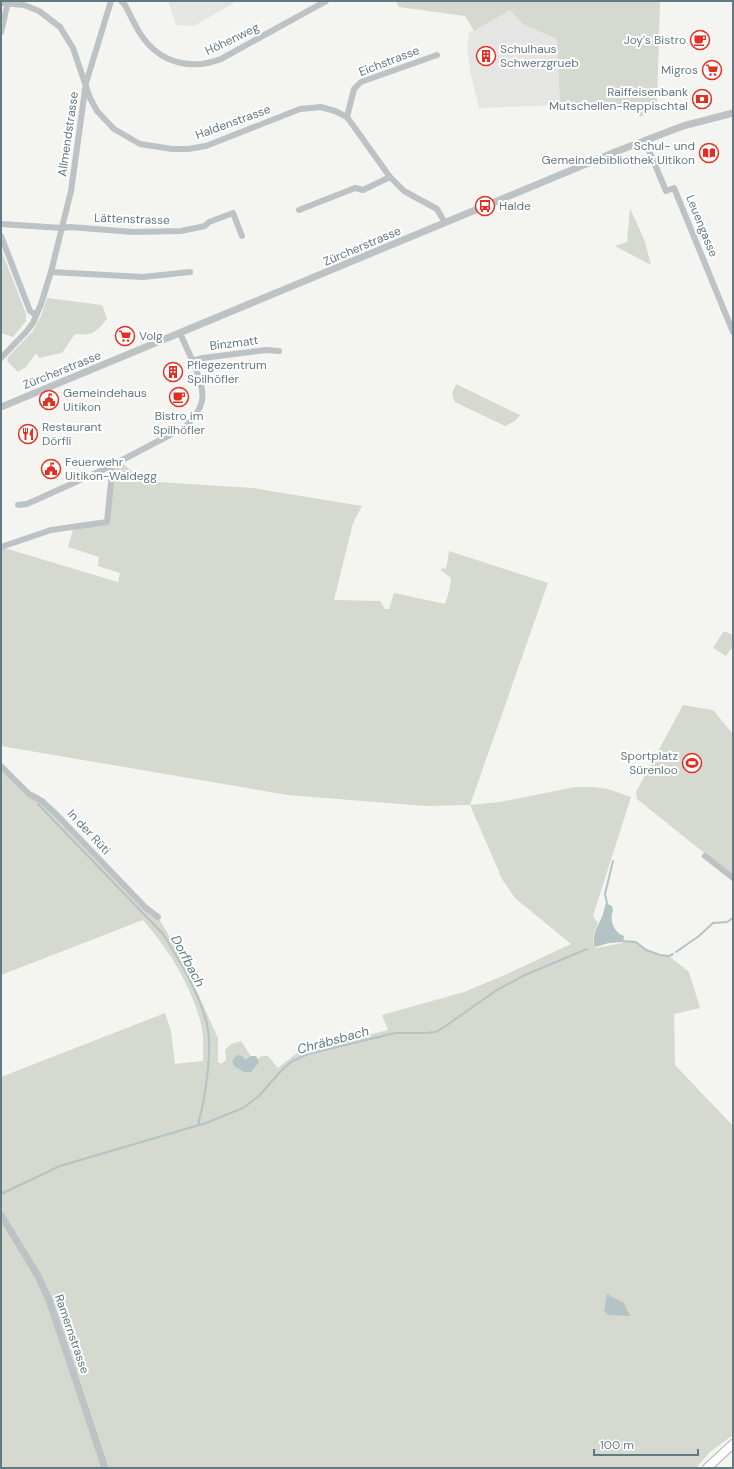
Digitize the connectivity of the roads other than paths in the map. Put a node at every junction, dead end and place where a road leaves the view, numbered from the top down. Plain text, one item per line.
1 (111, 1) edge
2 (121, 1) edge
3 (326, 1) edge
4 (4, 2) edge
5 (1, 32) edge
6 (437, 55) dead end
7 (86, 83) junction
8 (733, 113) edge
9 (347, 117) junction
10 (645, 141) junction
11 (390, 177) junction
12 (299, 210) dead end
13 (445, 223) junction
14 (1, 224) edge
15 (62, 228) junction
16 (1, 236) edge
17 (242, 236) dead end
18 (51, 272) junction
19 (190, 272) dead end
20 (36, 315) junction
21 (733, 332) edge
22 (180, 333) junction
23 (278, 351) dead end
24 (1, 358) edge
25 (192, 361) junction
26 (1, 407) edge
27 (109, 467) junction
28 (18, 505) dead end
29 (1, 547) edge
30 (1, 766) edge
31 (705, 856) dead end
32 (733, 878) edge
33 (158, 917) dead end
34 (1, 1215) edge
35 (733, 1444) edge
36 (106, 1468) edge
37 (707, 1468) edge

1 - 7 street, Allmendstrasse
2 - 3 street, Höhenweg
4 - 5 street
4 - 7 street, Haldenstrasse
6 - 9 street, Eichstrasse
7 - 9 street, Haldenstrasse
7 - 15 street, Allmendstrasse
8 - 10 street, Zürcherstrasse
9 - 11 street
10 - 13 street, Zürcherstrasse
10 - 21 street, Leuengasse
11 - 12 street
11 - 13 street
13 - 22 street, Zürcherstrasse
14 - 15 street, Lättenstrasse
15 - 17 street, Lättenstrasse
15 - 18 street, Allmendstrasse
16 - 20 street
18 - 19 street
18 - 20 street, Allmendstrasse
20 - 24 street, Allmendstrasse
22 - 25 street
22 - 26 street, Zürcherstrasse
23 - 25 street, Binzmatt
25 - 27 street
27 - 28 street
27 - 29 street
30 - 33 street, In der Rüti
31 - 32 street
34 - 36 street, Ramernstrasse
35 - 37 main road

